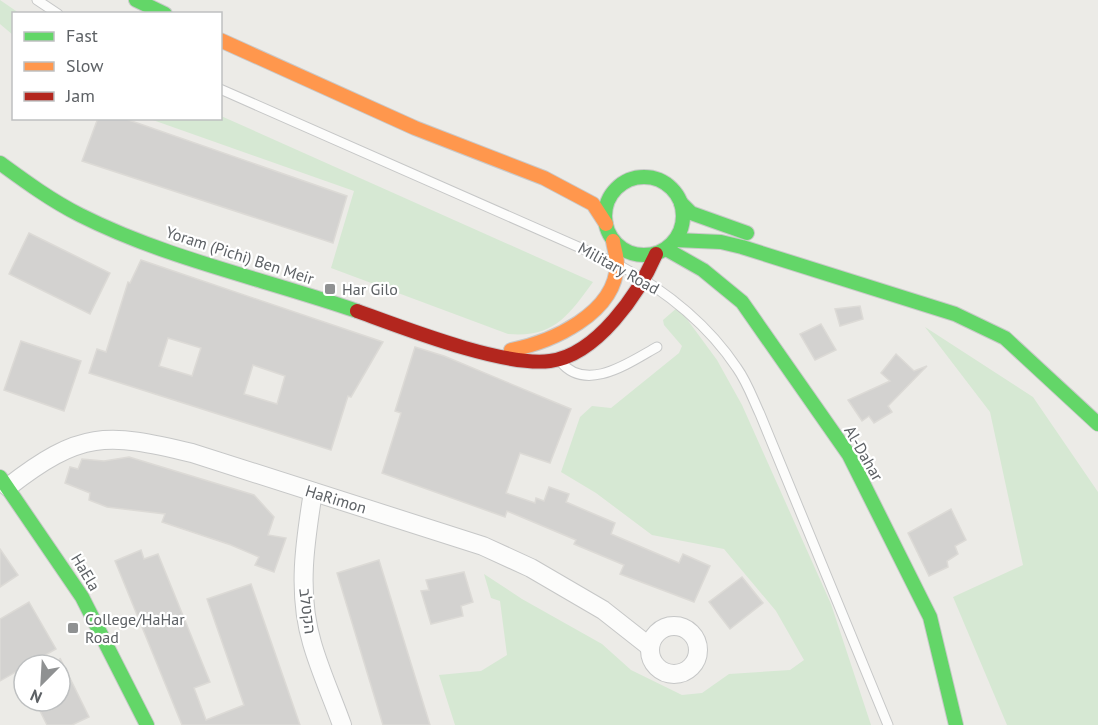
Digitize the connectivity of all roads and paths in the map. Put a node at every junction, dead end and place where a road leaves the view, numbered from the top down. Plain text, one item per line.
1 (37, 0) edge
2 (136, 0) edge
3 (55, 12) edge
4 (161, 12) edge
5 (222, 41) edge
6 (222, 90) edge
7 (0, 163) edge
8 (544, 178) junction
9 (614, 192) junction
10 (681, 202) junction
11 (606, 224) junction
12 (766, 238) dead end
13 (613, 241) junction
14 (666, 247) junction
15 (617, 264) junction
16 (866, 272) dead end
17 (644, 279) junction
18 (947, 311) junction
19 (549, 342) junction
20 (657, 347) dead end
21 (482, 351) junction
22 (558, 359) junction
23 (1098, 424) edge
24 (4, 482) edge
25 (313, 492) junction
26 (650, 647) dead end
27 (147, 725) edge
28 (342, 725) edge
29 (888, 725) edge
30 (956, 725) edge

1 - 3 lane
2 - 4 street
5 - 8 street
6 - 15 lane, Military Road
7 - 21 street, Yoram (Pichi) Ben Meir
8 - 9 street
8 - 11 street
9 - 10 street
9 - 11 street
10 - 12 street
10 - 14 street
11 - 13 street
13 - 14 street
13 - 15 street
14 - 17 street
14 - 18 street
14 - 30 street, Al-Dahar
15 - 17 lane, Military Road
15 - 19 street
16 - 18 street
17 - 22 street
17 - 29 lane, Military Road
18 - 23 street
19 - 21 street
19 - 22 lane
20 - 22 lane
21 - 22 street, Yoram (Pichi) Ben Meir
24 - 25 street, HaRimon
24 - 27 street, HaEla
25 - 26 street, HaRimon
25 - 28 street, הקטלב

